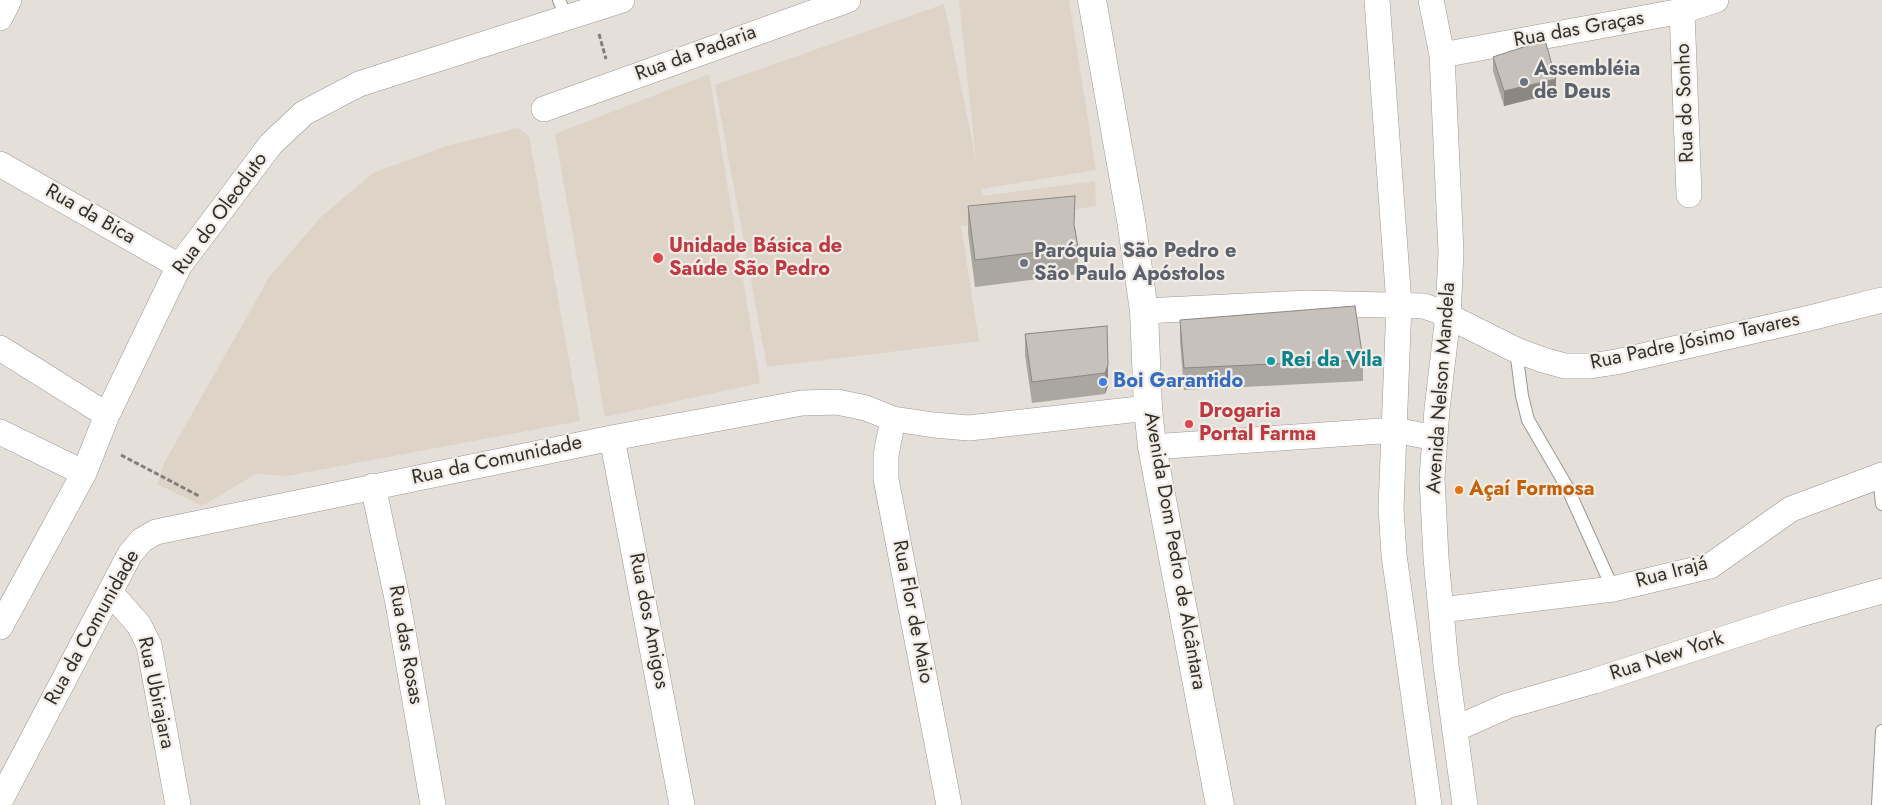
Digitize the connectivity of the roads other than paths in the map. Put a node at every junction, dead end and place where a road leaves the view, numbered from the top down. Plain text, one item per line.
1 (9, 0) edge
2 (622, 0) edge
3 (848, 0) edge
4 (1092, 0) edge
5 (1377, 0) edge
6 (1431, 0) edge
7 (1716, 0) edge
8 (574, 8) edge
9 (1682, 11) junction
10 (0, 18) edge
11 (1442, 55) junction
12 (544, 109) dead end
13 (0, 164) edge
14 (1689, 195) dead end
15 (179, 266) junction
16 (1882, 300) edge
17 (1399, 304) junction
18 (1144, 311) junction
19 (1448, 316) junction
20 (0, 348) edge
21 (1516, 350) junction
22 (1148, 408) junction
23 (107, 416) junction
24 (893, 419) junction
25 (1395, 430) junction
26 (0, 432) edge
27 (612, 438) junction
28 (1435, 438) junction
29 (1152, 447) junction
30 (84, 473) junction
31 (1881, 475) edge
32 (373, 486) junction
33 (1882, 504) edge
34 (1613, 589) junction
35 (1882, 591) edge
36 (110, 592) junction
37 (1441, 610) junction
38 (0, 626) edge
39 (1455, 729) junction
40 (1882, 731) edge
41 (0, 801) edge
42 (178, 805) edge
43 (433, 805) edge
44 (682, 805) edge
45 (949, 805) edge
46 (1220, 805) edge
47 (1429, 805) edge
48 (1465, 805) edge
49 (1878, 805) edge

1 - 10 street
2 - 8 street, Rua do Oleoduto
3 - 12 street, Rua da Padaria
4 - 18 street, Avenida Dom Pedro de Alcântara
5 - 17 street
6 - 11 street, Avenida Nelson Mandela
7 - 9 street, Rua das Graças
8 - 15 street, Rua do Oleoduto
9 - 11 street, Rua das Graças
9 - 14 street, Rua do Sonho
11 - 19 street, Avenida Nelson Mandela
13 - 15 street, Rua da Bica
15 - 23 street, Rua do Oleoduto
16 - 21 street, Rua Padre Jósimo Tavares
17 - 18 street, Rua Padre Jósimo Tavares
17 - 19 street, Rua Padre Jósimo Tavares
17 - 25 street
18 - 22 street, Avenida Dom Pedro de Alcântara
19 - 21 street, Rua Padre Jósimo Tavares
19 - 28 street, Avenida Nelson Mandela
20 - 23 street
21 - 34 lane
22 - 24 street, Rua da Comunidade
22 - 29 street, Avenida Dom Pedro de Alcântara
23 - 30 street, Rua do Oleoduto
24 - 27 street, Rua da Comunidade
24 - 45 street, Rua Flor de Maio
25 - 28 street
25 - 29 street
25 - 47 street
26 - 30 street
27 - 32 street, Rua da Comunidade
27 - 44 street, Rua dos Amigos
28 - 37 street, Avenida Nelson Mandela
29 - 46 street, Avenida Dom Pedro de Alcântara
30 - 38 street, Rua do Oleoduto
31 - 33 lane
31 - 34 street, Rua Irajá
32 - 36 street, Rua da Comunidade
32 - 43 street, Rua das Rosas
34 - 37 street, Rua Irajá
35 - 39 street, Rua New York
36 - 41 street, Rua da Comunidade
36 - 42 street, Rua Ubirajara
37 - 39 street, Avenida Nelson Mandela
39 - 48 street, Avenida Nelson Mandela
40 - 49 lane

